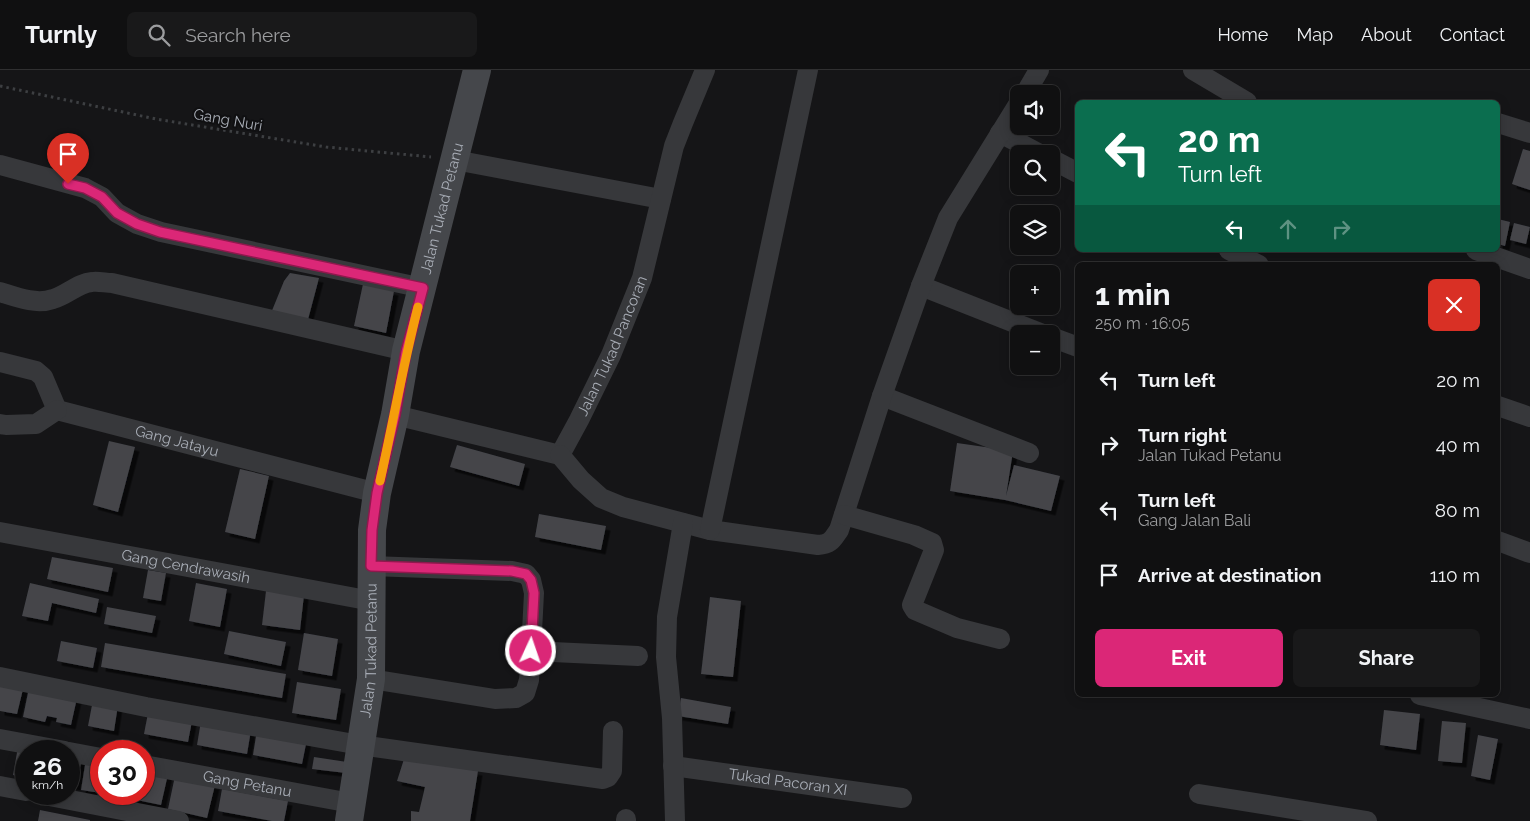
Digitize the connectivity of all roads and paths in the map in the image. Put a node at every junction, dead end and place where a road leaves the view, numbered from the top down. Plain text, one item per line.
1 (477, 70) edge
2 (705, 70) edge
3 (808, 70) edge
4 (1039, 70) edge
5 (1193, 70) edge
6 (1030, 85) edge
7 (0, 86) edge
8 (1244, 100) edge
9 (1010, 117) edge
10 (1500, 124) edge
11 (1000, 133) junction
12 (1530, 133) edge
13 (1023, 145) edge
14 (455, 160) junction
15 (1060, 164) edge
16 (0, 165) edge
17 (1075, 171) edge
18 (661, 199) junction
19 (1234, 252) edge
20 (1482, 252) edge
21 (1253, 262) edge
22 (1530, 269) edge
23 (921, 286) junction
24 (423, 288) junction
25 (0, 292) edge
26 (1020, 325) edge
27 (1060, 340) edge
28 (1075, 346) edge
29 (406, 352) junction
30 (0, 362) edge
31 (882, 396) junction
32 (1500, 407) edge
33 (57, 410) junction
34 (395, 415) junction
35 (1530, 417) edge
36 (0, 424) edge
37 (1029, 453) dead end
38 (560, 455) junction
39 (377, 493) junction
40 (844, 515) junction
41 (684, 523) junction
42 (710, 530) junction
43 (0, 532) edge
44 (1500, 542) edge
45 (1530, 553) edge
46 (371, 566) junction
47 (372, 601) junction
48 (1000, 639) dead end
49 (531, 651) junction
50 (638, 656) dead end
51 (0, 677) edge
52 (371, 679) junction
53 (1429, 697) edge
54 (1530, 719) edge
55 (613, 731) dead end
56 (0, 739) edge
57 (15, 742) edge
58 (360, 744) junction
59 (673, 766) junction
60 (155, 768) edge
61 (0, 786) edge
62 (15, 789) edge
63 (1199, 794) dead end
64 (902, 798) dead end
65 (80, 802) edge
66 (350, 812) edge
67 (179, 821) edge
68 (675, 821) edge
69 (1367, 821) edge

1 - 14 street, Jalan Tukad Petanu
2 - 18 street, Jalan Tukad Pancoran
3 - 42 street
4 - 6 street
5 - 8 street
7 - 14 path, Gang Nuri
9 - 11 street
10 - 12 street
11 - 13 street
11 - 23 street
14 - 18 street
14 - 24 street, Jalan Tukad Petanu
15 - 17 street
16 - 24 street
18 - 38 street, Jalan Tukad Pancoran
19 - 21 street
20 - 22 street
23 - 26 street
23 - 31 street
24 - 29 street, Jalan Tukad Petanu
25 - 29 street
27 - 28 street
29 - 34 street, Jalan Tukad Petanu
30 - 33 street
31 - 37 street
31 - 40 street
32 - 35 street
33 - 36 street
33 - 39 street, Gang Jatayu
34 - 38 street
34 - 39 street, Jalan Tukad Petanu
38 - 41 street
39 - 46 street, Jalan Tukad Petanu
40 - 42 street
40 - 48 street
41 - 42 street
41 - 59 street
43 - 47 street, Gang Cendrawasih
44 - 45 street
46 - 47 street, Jalan Tukad Petanu
46 - 49 street
47 - 52 street, Jalan Tukad Petanu
49 - 50 street
49 - 52 street
51 - 58 street
52 - 58 street, Jalan Tukad Petanu
53 - 54 street
55 - 58 street
56 - 57 street
58 - 66 street, Jalan Tukad Petanu
59 - 64 street, Tukad Pacoran XI
59 - 68 street
60 - 66 street, Gang Petanu
61 - 62 street
63 - 69 street
65 - 67 street

